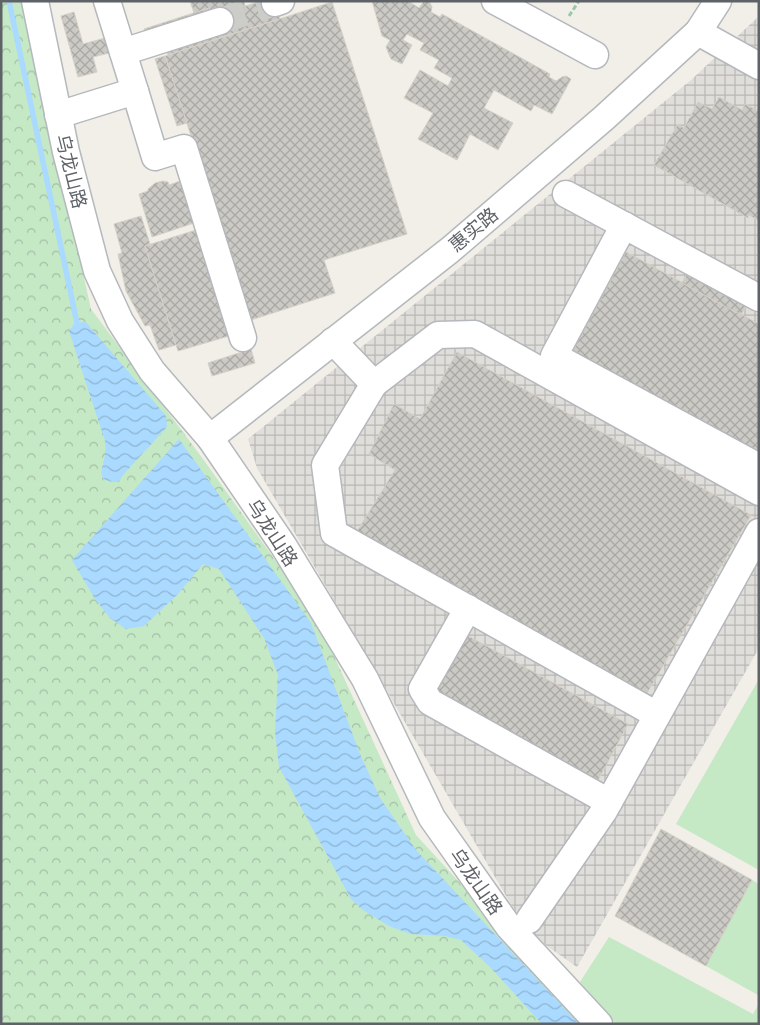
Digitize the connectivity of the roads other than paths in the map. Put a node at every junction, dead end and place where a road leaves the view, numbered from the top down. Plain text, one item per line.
1 (35, 1) edge
2 (107, 1) edge
3 (495, 1) edge
4 (718, 1) edge
5 (220, 21) tunnel mouth
6 (698, 32) junction
7 (123, 52) junction
8 (595, 55) dead end
9 (757, 62) edge
10 (135, 91) junction
11 (58, 115) junction
12 (566, 194) dead end
13 (624, 225) junction
14 (689, 240) dead end
15 (727, 271) junction
16 (759, 278) edge
17 (759, 298) edge
18 (243, 338) dead end
19 (333, 341) junction
20 (374, 384) junction
21 (210, 438) junction
22 (759, 467) edge
23 (759, 492) edge
24 (759, 532) edge
25 (468, 608) junction
26 (658, 715) junction
27 (609, 802) junction
28 (528, 920) dead end
29 (600, 1024) edge

1 - 11 street, 乌龙山路
2 - 7 street
3 - 8 street
4 - 6 street, 惠实路
5 - 7 street
6 - 9 street
6 - 19 street, 惠实路
7 - 10 street
10 - 11 street
10 - 18 street
11 - 21 street, 乌龙山路
12 - 13 street
13 - 15 street
13 - 22 street
14 - 15 street
15 - 16 street
15 - 17 street
19 - 20 street
19 - 21 street, 惠实路
20 - 23 street
20 - 25 street
21 - 29 street, 乌龙山路
24 - 26 street
25 - 26 street
25 - 27 street
26 - 27 street
27 - 28 street

